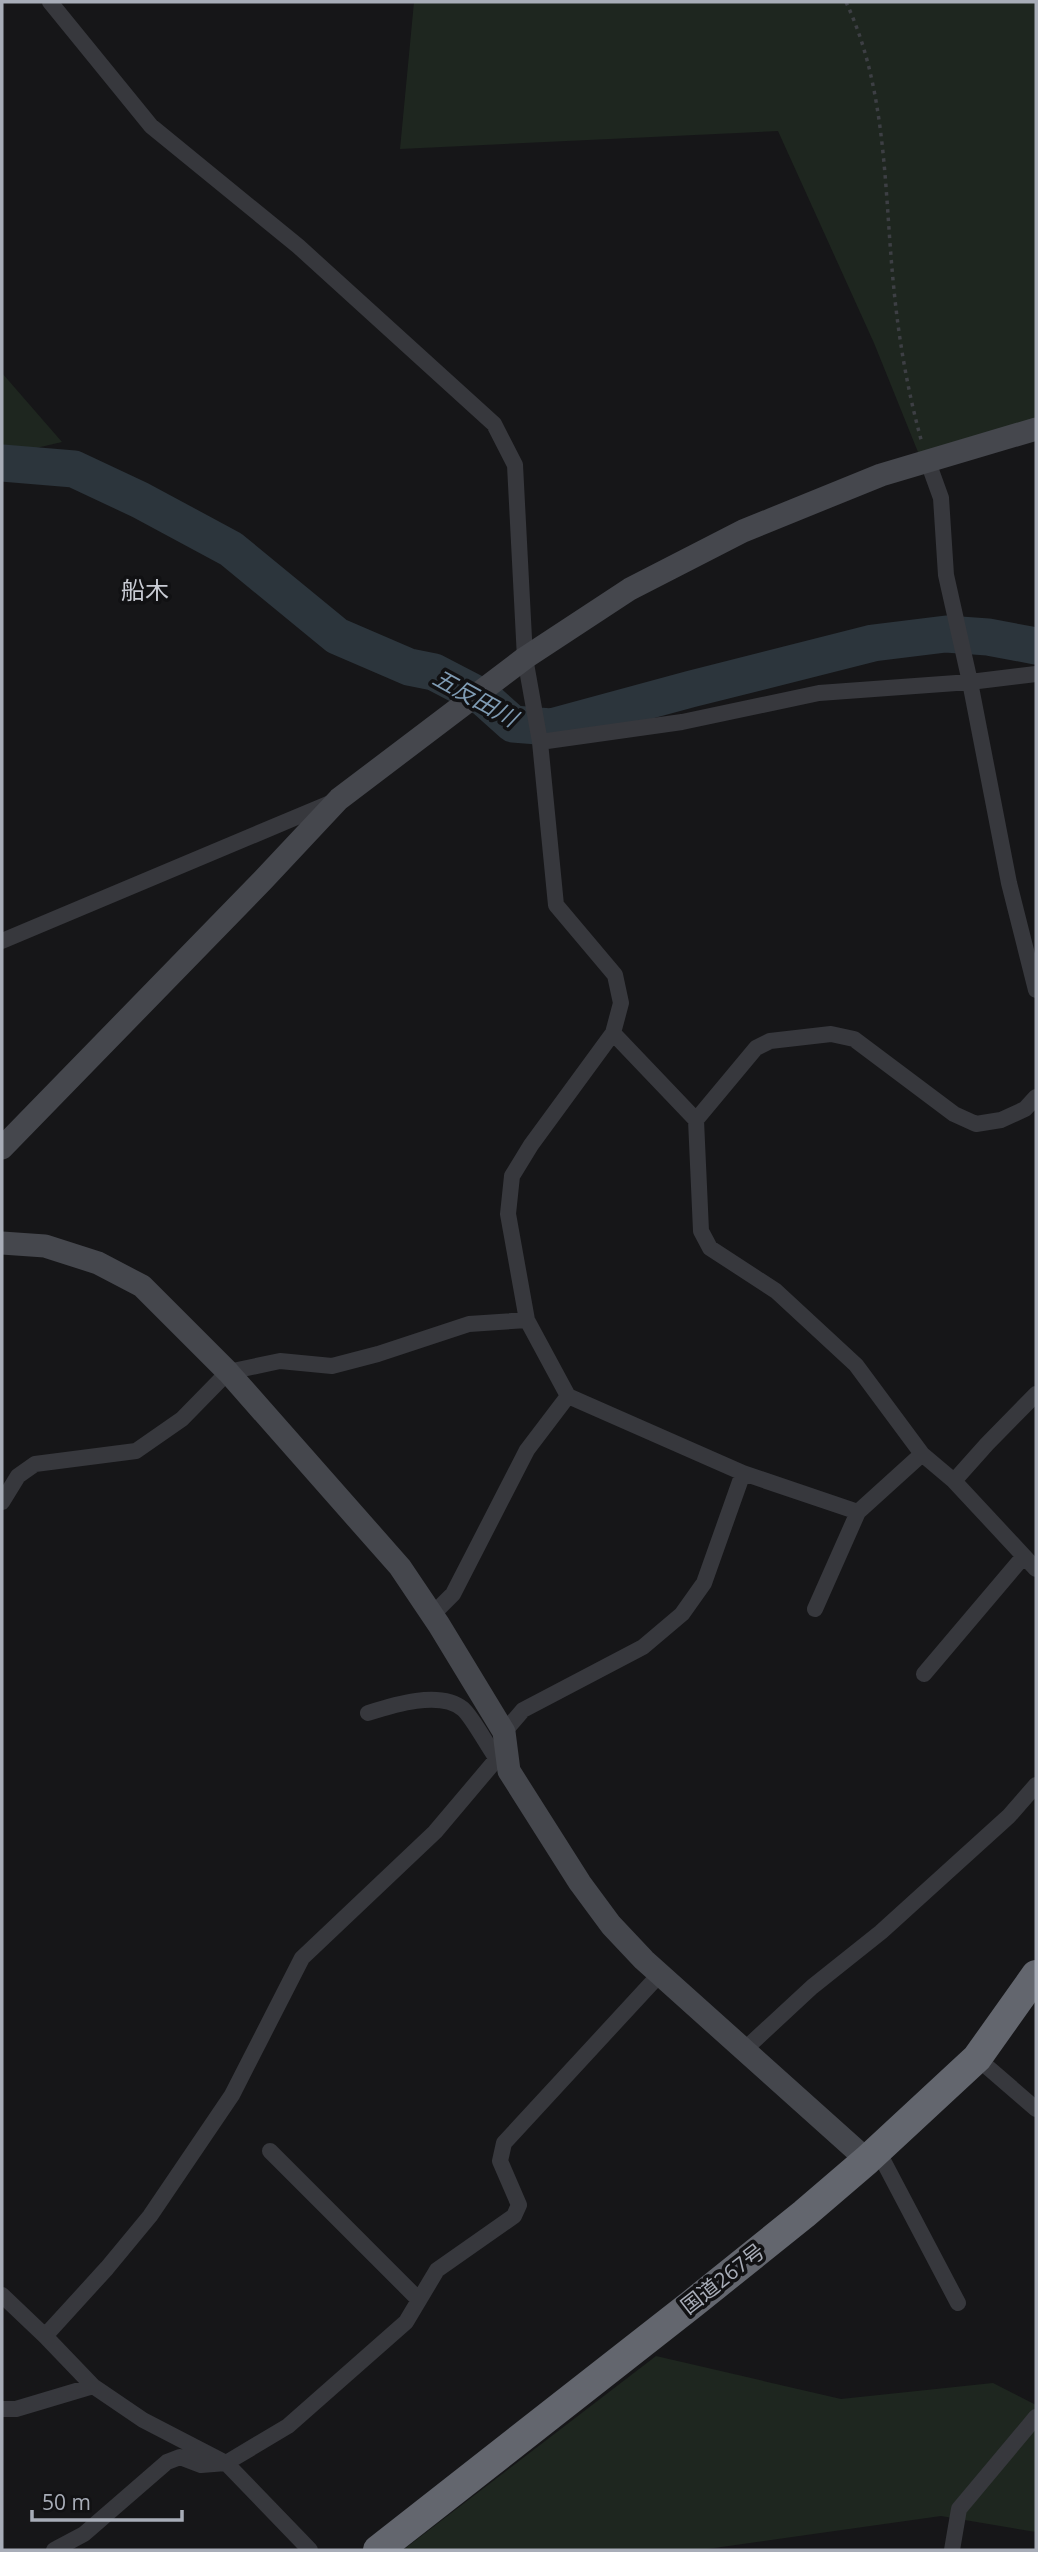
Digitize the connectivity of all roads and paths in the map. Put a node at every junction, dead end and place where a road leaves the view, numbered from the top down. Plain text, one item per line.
1 (50, 2) edge
2 (846, 2) edge
3 (1036, 429) edge
4 (928, 462) junction
5 (525, 658) junction
6 (1036, 674) edge
7 (970, 682) junction
8 (540, 742) junction
9 (339, 799) junction
10 (2, 941) edge
11 (1036, 990) edge
12 (613, 1033) junction
13 (1036, 1097) edge
14 (696, 1120) junction
15 (2, 1148) edge
16 (2, 1243) edge
17 (527, 1320) junction
18 (228, 1372) junction
19 (1036, 1394) edge
20 (568, 1396) junction
21 (922, 1454) junction
22 (743, 1472) junction
23 (954, 1481) junction
24 (2, 1503) edge
25 (858, 1512) junction
26 (1024, 1556) junction
27 (1036, 1569) edge
28 (815, 1609) dead end
29 (432, 1615) junction
30 (924, 1674) dead end
31 (368, 1713) dead end
32 (502, 1746) junction
33 (1036, 1785) edge
34 (660, 1974) junction
35 (1036, 1975) edge
36 (744, 2050) junction
37 (977, 2058) junction
38 (1036, 2109) edge
39 (270, 2151) dead end
40 (872, 2155) junction
41 (2, 2295) edge
42 (419, 2301) junction
43 (958, 2303) dead end
44 (45, 2336) junction
45 (93, 2386) junction
46 (2, 2409) edge
47 (1036, 2417) edge
48 (226, 2463) junction
49 (54, 2550) edge
50 (310, 2550) edge
51 (378, 2550) edge
52 (952, 2550) edge

1 - 5 street
2 - 4 path
3 - 4 street
4 - 5 street
4 - 7 street
5 - 8 street
5 - 9 street
6 - 7 street
7 - 8 street
7 - 11 street
8 - 12 street
9 - 10 street
9 - 15 street
12 - 14 street
12 - 17 street
13 - 14 street
14 - 21 street
16 - 18 street
17 - 18 street
17 - 20 street
18 - 24 street
18 - 29 street
19 - 23 street
20 - 22 street
20 - 29 street
21 - 23 street
21 - 25 street
22 - 25 street
22 - 32 street
23 - 26 street
25 - 28 street
26 - 27 street
26 - 30 street
29 - 32 street
31 - 32 street
32 - 34 street
32 - 44 street
33 - 36 street
34 - 36 street
34 - 42 street
35 - 37 highway, 国道267号
36 - 40 street
37 - 38 street
37 - 40 highway, 国道267号
39 - 42 street
40 - 43 street
40 - 51 highway, 国道267号
41 - 44 street
42 - 48 street
44 - 45 street
45 - 46 street
45 - 48 street
47 - 52 street
48 - 49 street
48 - 50 street

